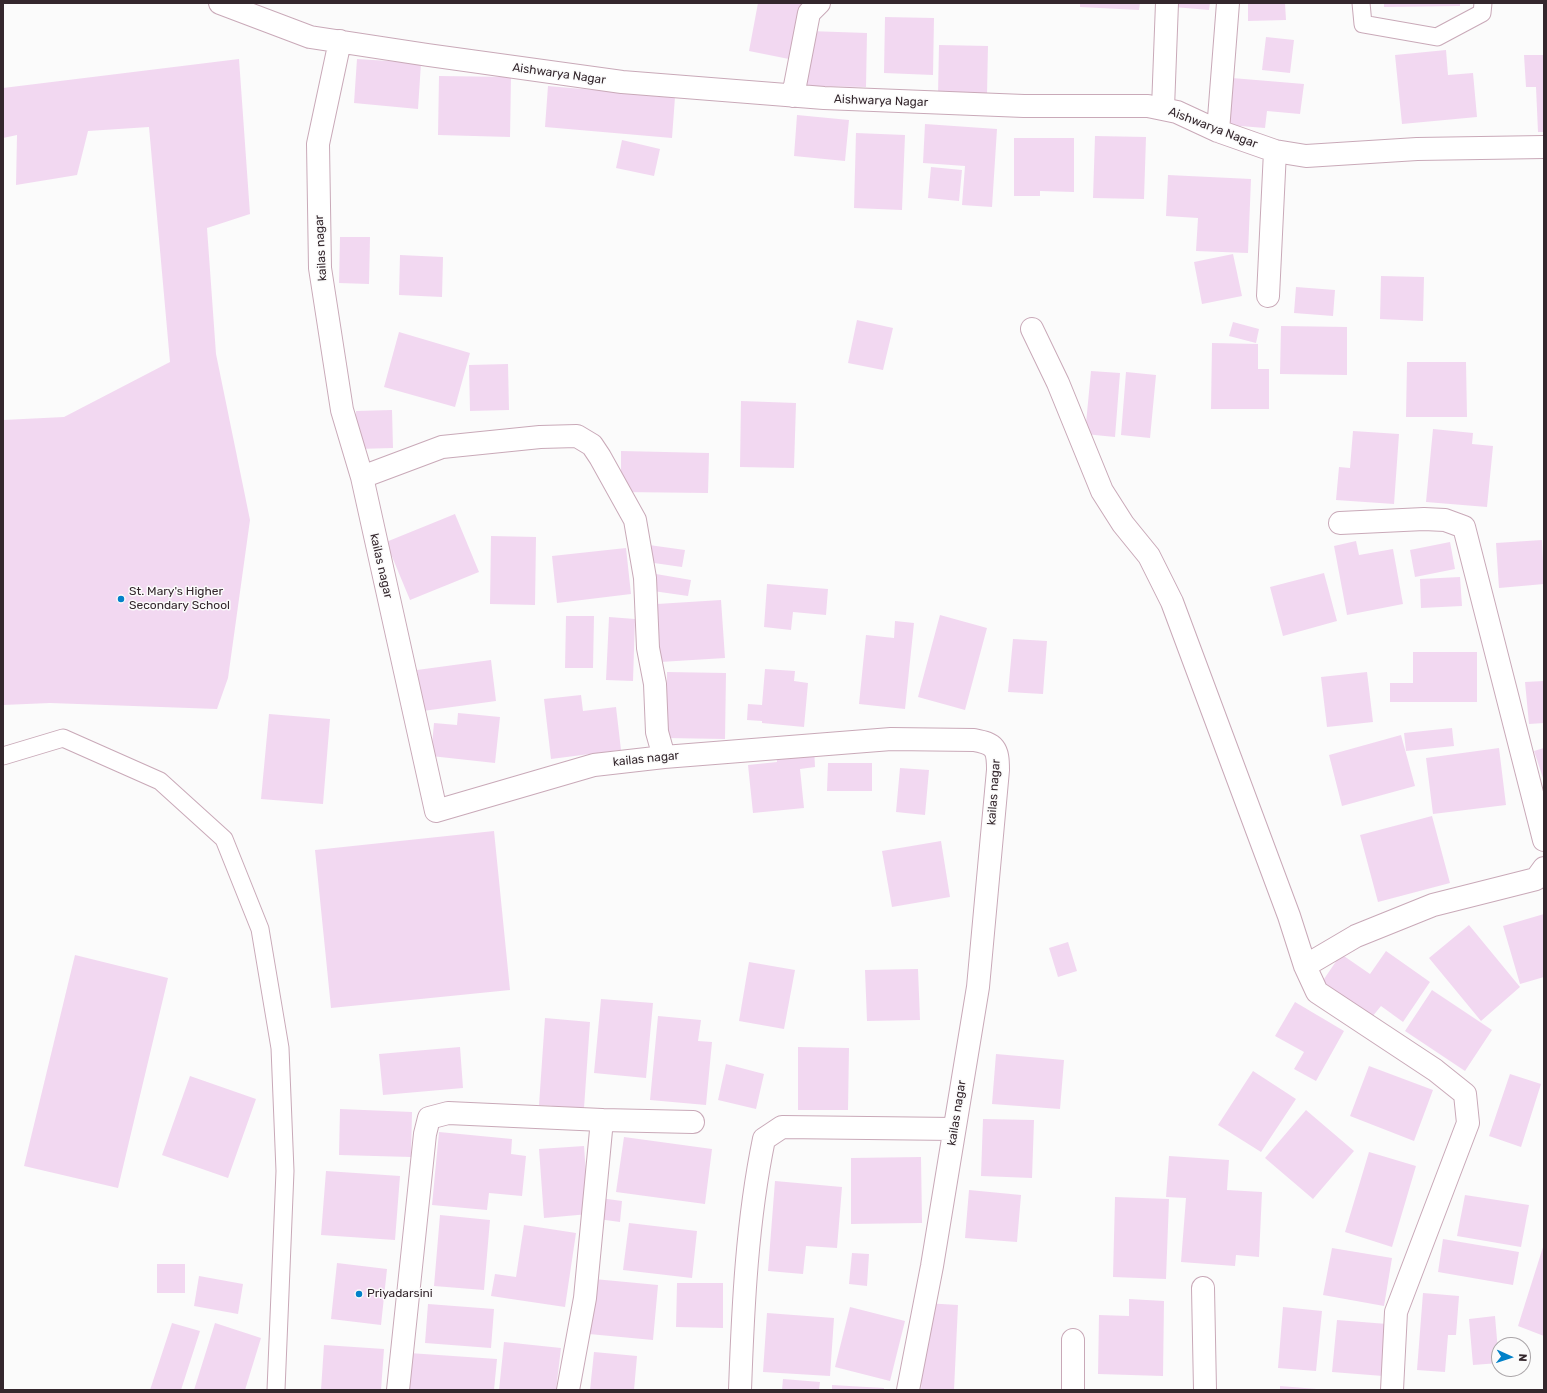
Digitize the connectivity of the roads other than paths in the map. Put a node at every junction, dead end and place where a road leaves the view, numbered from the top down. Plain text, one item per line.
1 (220, 3) edge
2 (818, 3) edge
3 (1167, 3) edge
4 (1228, 3) edge
5 (1361, 3) edge
6 (1483, 3) edge
7 (340, 41) junction
8 (794, 96) junction
9 (1163, 108) junction
10 (1218, 131) junction
11 (1544, 147) edge
12 (1275, 151) junction
13 (1268, 296) dead end
14 (1032, 329) dead end
15 (362, 477) junction
16 (1340, 523) dead end
17 (3, 756) edge
18 (664, 757) junction
19 (1544, 840) edge
20 (1541, 876) edge
21 (1305, 966) junction
22 (602, 1120) junction
23 (693, 1122) dead end
24 (954, 1129) junction
25 (1203, 1288) dead end
26 (1073, 1340) dead end
27 (276, 1390) edge
28 (398, 1390) edge
29 (568, 1390) edge
30 (740, 1390) edge
31 (908, 1390) edge
32 (1073, 1390) edge
33 (1205, 1390) edge
34 (1392, 1390) edge

1 - 7 street, Aishwarya Nagar
2 - 8 street
3 - 9 street
4 - 10 street
5 - 6 lane
7 - 8 street, Aishwarya Nagar
7 - 15 street, kailas nagar
8 - 9 street, Aishwarya Nagar
9 - 10 street, Aishwarya Nagar
10 - 12 street, Aishwarya Nagar
11 - 12 street, Aishwarya Nagar
12 - 13 street
14 - 21 street
15 - 18 street
15 - 18 street, kailas nagar
16 - 19 street
17 - 27 lane
18 - 24 street, kailas nagar
20 - 21 street
21 - 34 street
22 - 23 street
22 - 28 street
22 - 29 street
24 - 30 street
24 - 31 street, kailas nagar
25 - 33 street
26 - 32 street

